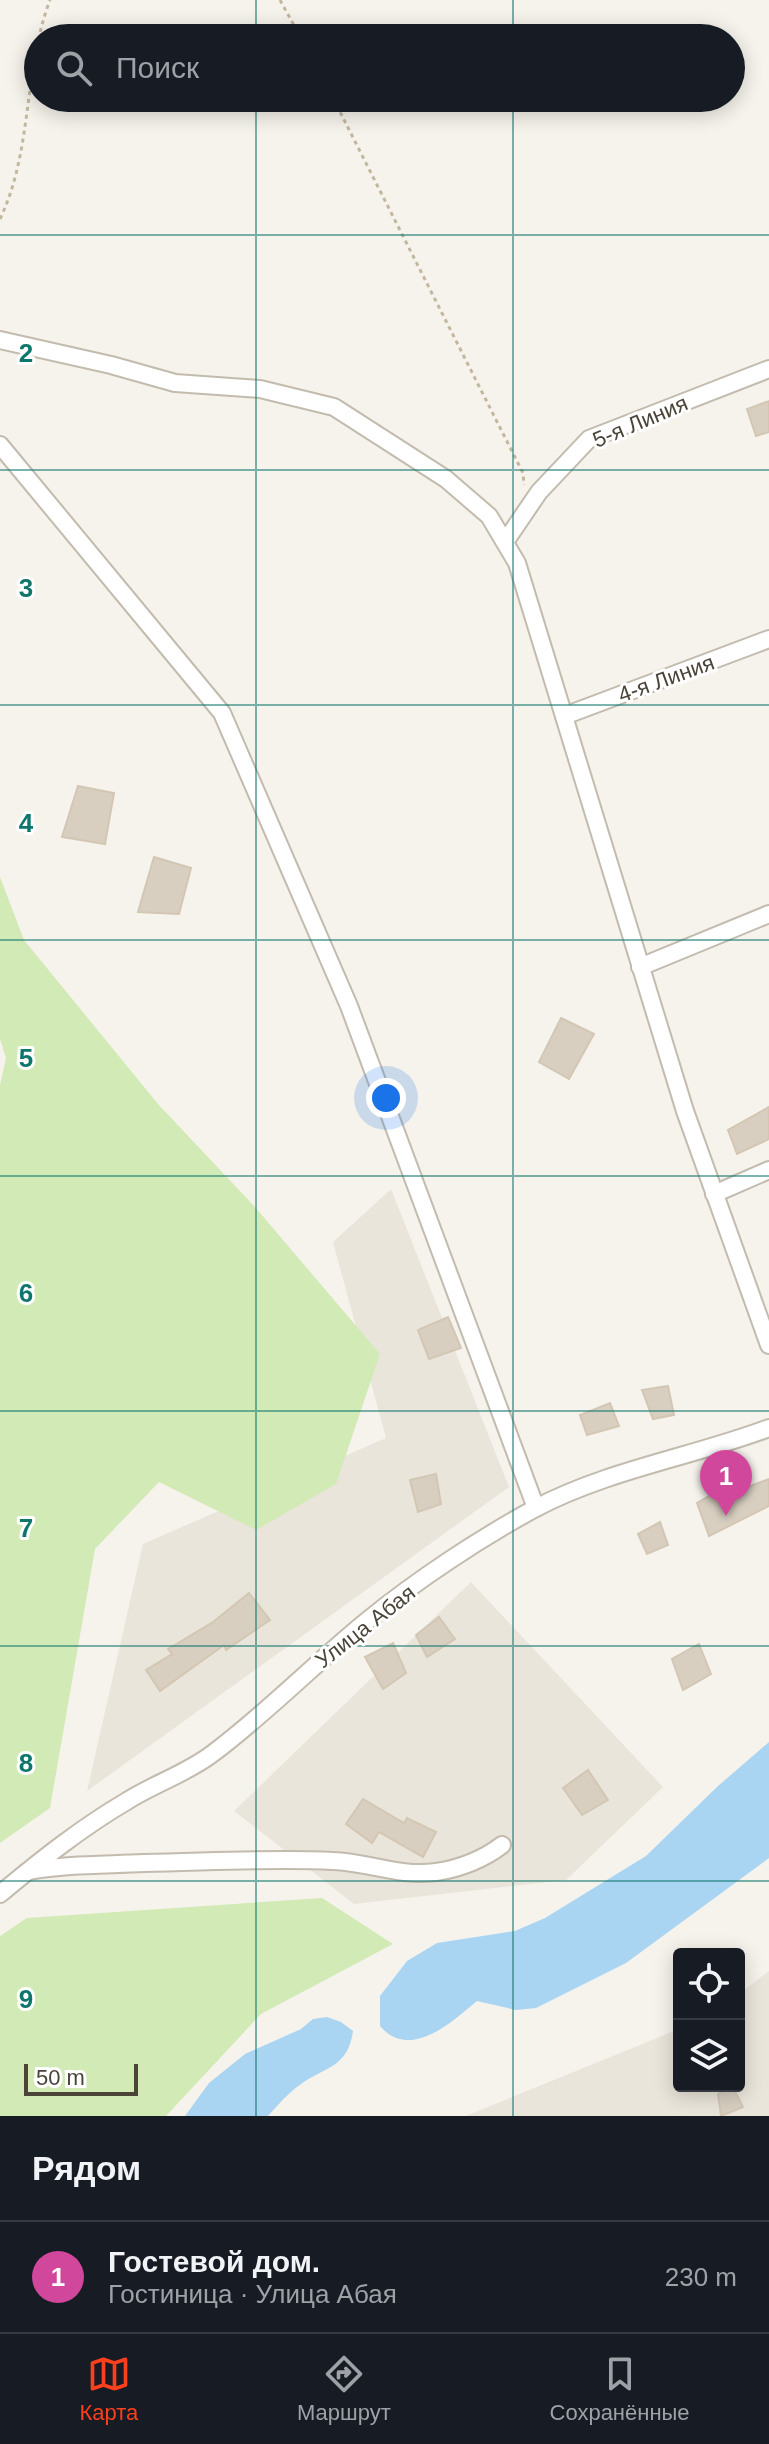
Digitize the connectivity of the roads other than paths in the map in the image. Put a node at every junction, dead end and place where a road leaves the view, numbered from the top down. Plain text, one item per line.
1 (0, 340) edge
2 (769, 369) edge
3 (0, 445) edge
4 (505, 542) junction
5 (769, 639) edge
6 (564, 716) junction
7 (769, 914) edge
8 (640, 967) junction
9 (769, 1170) edge
10 (714, 1194) junction
11 (769, 1345) edge
12 (769, 1428) edge
13 (536, 1508) junction
14 (502, 1845) dead end
15 (28, 1871) junction
16 (0, 1894) edge

1 - 4 street
2 - 4 street, 5-я Линия
3 - 13 street
4 - 6 street
5 - 6 street, 4-я Линия
6 - 8 street
7 - 8 street
8 - 10 street
9 - 10 street
10 - 11 street
12 - 13 street, Улица Абая
13 - 15 street, Улица Абая
14 - 15 street
15 - 16 street, Улица Абая

